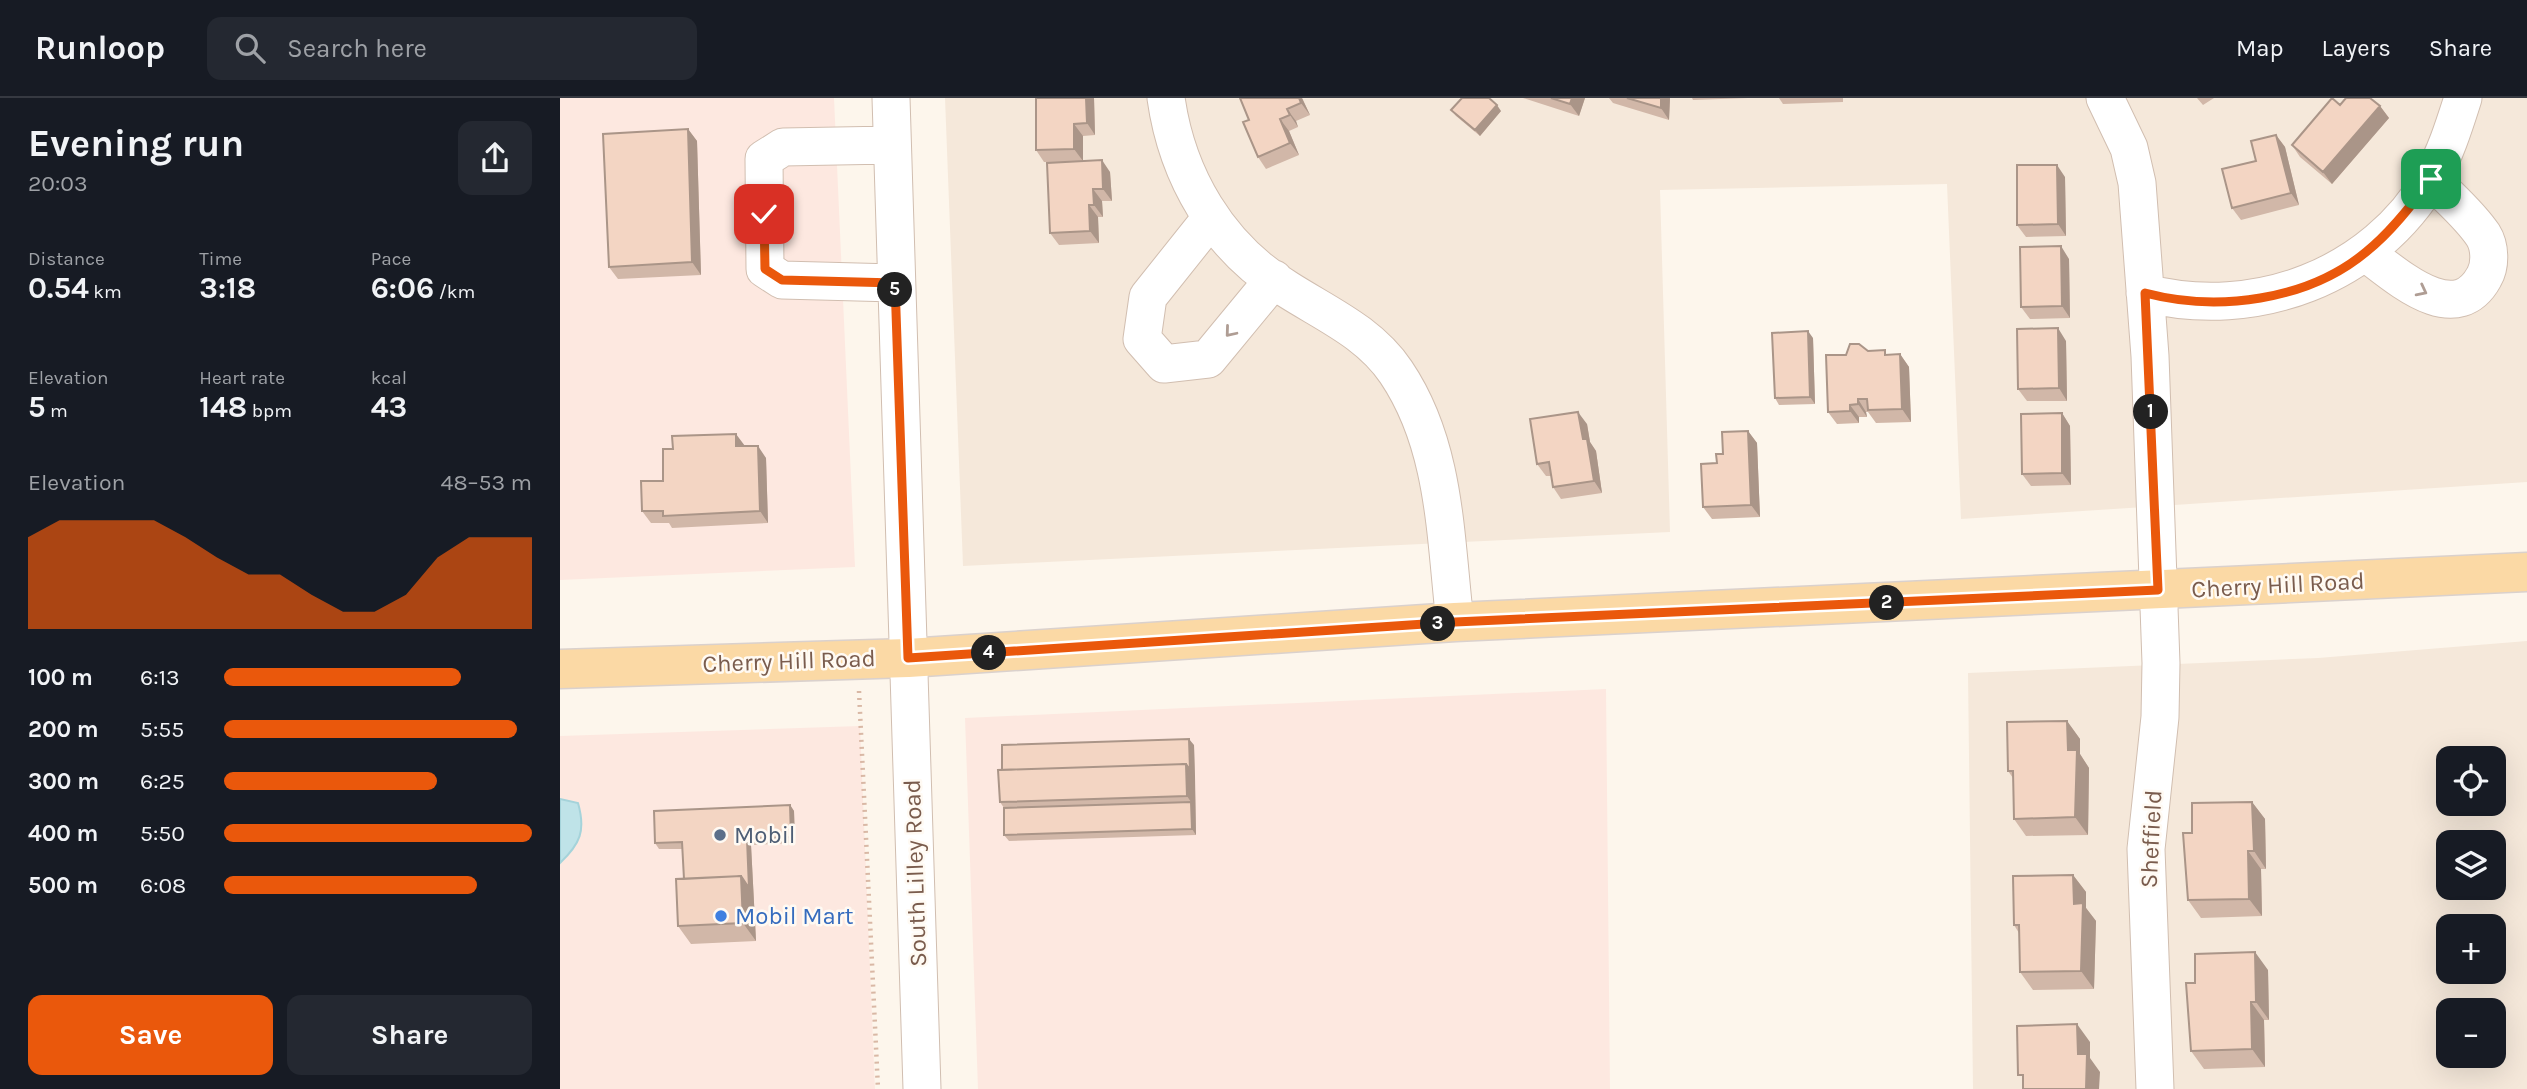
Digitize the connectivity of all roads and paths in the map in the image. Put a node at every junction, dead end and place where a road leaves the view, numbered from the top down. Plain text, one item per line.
1 (891, 98) edge
2 (1166, 98) edge
3 (2105, 98) edge
4 (2463, 98) edge
5 (892, 145) junction
6 (2431, 179) junction
7 (1211, 218) junction
8 (2366, 253) junction
9 (1273, 279) junction
10 (895, 283) junction
11 (2145, 293) junction
12 (2527, 572) edge
13 (2158, 590) junction
14 (1455, 622) junction
15 (908, 658) junction
16 (857, 659) junction
17 (560, 669) edge
18 (878, 1089) edge
19 (922, 1089) edge
20 (2155, 1089) edge

1 - 5 street, South Lilley Road
2 - 7 street
3 - 11 street, Sheffield
4 - 6 street
5 - 10 street, South Lilley Road
5 - 10 street
6 - 8 street
8 -> 6 street
7 - 9 street
9 -> 7 street
8 - 11 street
9 - 14 street
10 - 15 street, South Lilley Road
11 - 13 street, Sheffield
12 - 13 main road, Cherry Hill Road
13 - 14 main road, Cherry Hill Road
13 - 20 street, Sheffield
14 - 15 main road, Cherry Hill Road
15 - 16 main road, Cherry Hill Road
15 - 19 street, South Lilley Road
16 - 17 main road, Cherry Hill Road
16 - 18 path

